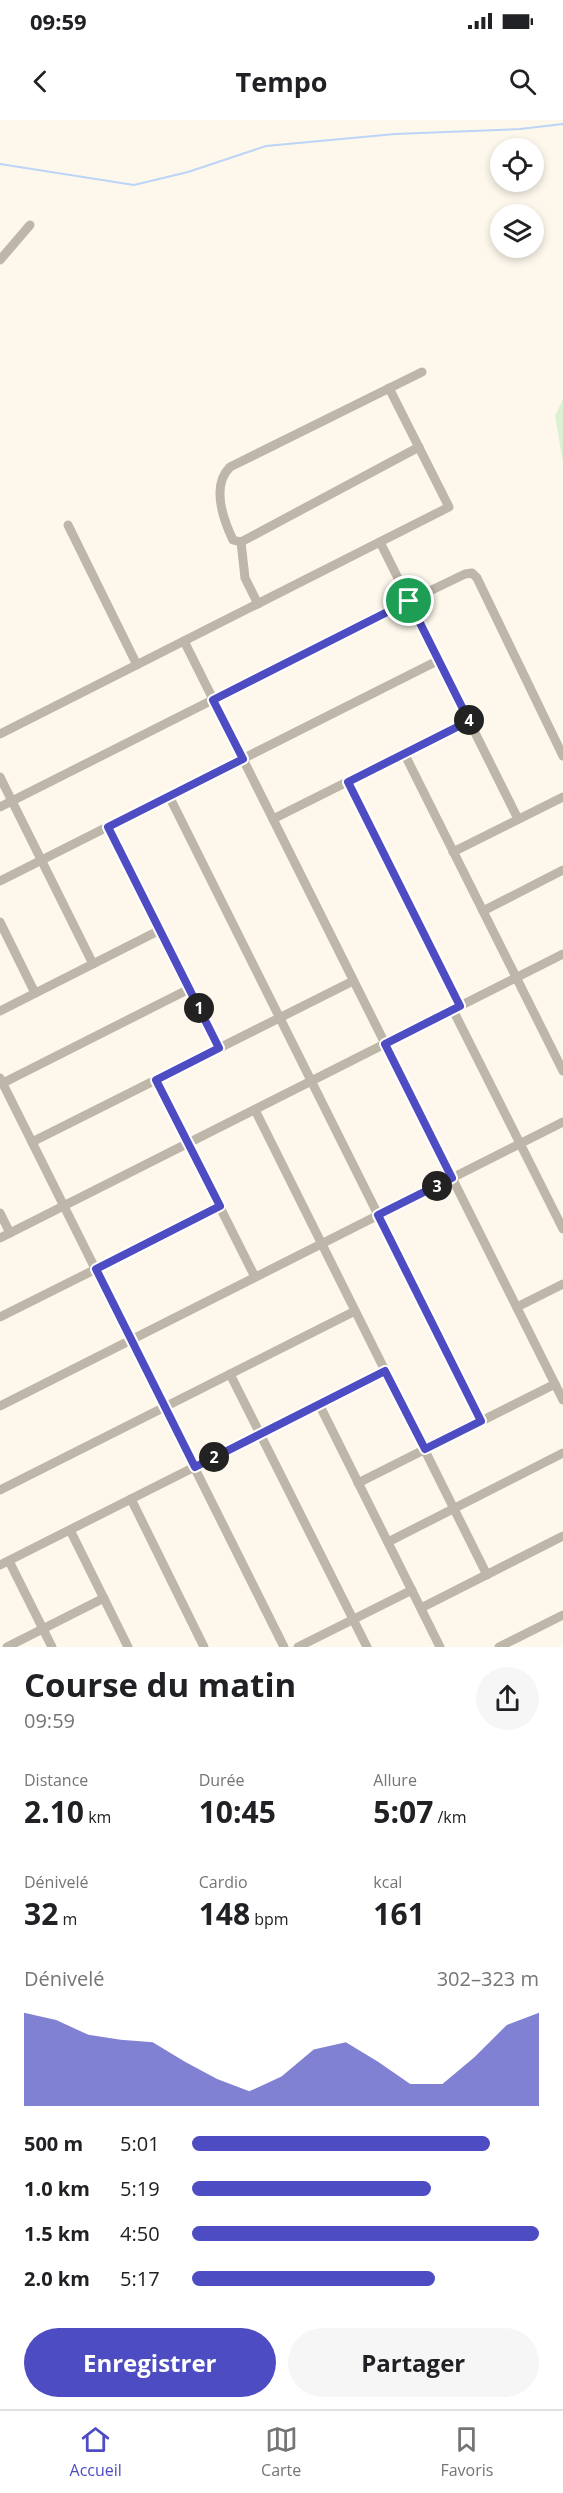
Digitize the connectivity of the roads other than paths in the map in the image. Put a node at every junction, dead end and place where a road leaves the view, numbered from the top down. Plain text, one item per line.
1 (30, 225) dead end
2 (0, 260) edge
3 (422, 372) dead end
4 (389, 388) junction
5 (419, 447) junction
6 (68, 525) dead end
7 (241, 542) junction
8 (380, 542) junction
9 (409, 601) junction
10 (258, 604) junction
11 (184, 641) junction
12 (439, 660) junction
13 (137, 665) junction
14 (213, 700) junction
15 (469, 721) junction
16 (0, 734) edge
17 (404, 753) junction
18 (563, 756) edge
19 (243, 759) junction
20 (0, 777) edge
21 (348, 782) junction
22 (169, 796) junction
23 (563, 797) edge
24 (12, 801) junction
25 (0, 807) edge
26 (273, 819) junction
27 (518, 819) junction
28 (108, 827) junction
29 (453, 852) junction
30 (42, 860) junction
31 (563, 870) edge
32 (0, 881) edge
33 (483, 911) junction
34 (0, 922) edge
35 (160, 930) junction
36 (562, 958) edge
37 (93, 964) junction
38 (516, 978) junction
39 (353, 981) junction
40 (189, 989) junction
41 (35, 993) junction
42 (457, 1008) junction
43 (0, 1011) edge
44 (280, 1018) junction
45 (385, 1044) junction
46 (219, 1048) junction
47 (563, 1071) edge
48 (1, 1080) edge
49 (156, 1080) junction
50 (311, 1081) junction
51 (255, 1110) junction
52 (563, 1122) edge
53 (32, 1143) junction
54 (188, 1143) junction
55 (520, 1144) junction
56 (452, 1178) junction
57 (64, 1206) junction
58 (220, 1206) junction
59 (0, 1213) edge
60 (378, 1215) junction
61 (563, 1229) edge
62 (10, 1233) junction
63 (0, 1238) edge
64 (322, 1244) junction
65 (96, 1269) junction
66 (255, 1277) junction
67 (563, 1284) edge
68 (517, 1307) junction
69 (355, 1311) junction
70 (0, 1317) edge
71 (131, 1340) junction
72 (385, 1371) junction
73 (230, 1374) junction
74 (560, 1391) edge
75 (319, 1404) junction
76 (0, 1406) edge
77 (164, 1407) junction
78 (481, 1421) junction
79 (260, 1434) junction
80 (425, 1449) junction
81 (563, 1453) edge
82 (195, 1467) junction
83 (358, 1483) junction
84 (0, 1490) edge
85 (131, 1499) junction
86 (454, 1508) junction
87 (70, 1530) junction
88 (563, 1536) edge
89 (388, 1542) junction
90 (4, 1563) edge
91 (487, 1575) junction
92 (412, 1590) junction
93 (104, 1598) junction
94 (421, 1608) junction
95 (563, 1615) edge
96 (353, 1619) junction
97 (43, 1629) junction
98 (7, 1647) edge
99 (52, 1647) edge
100 (128, 1647) edge
101 (204, 1647) edge
102 (285, 1647) edge
103 (298, 1647) edge
104 (367, 1647) edge
105 (440, 1647) edge
106 (499, 1647) edge

1 - 2 street
3 - 4 street
4 - 5 street
4 - 7 street
5 - 7 street
5 - 8 street
6 - 13 street
7 - 10 street
8 - 9 street
8 - 10 street
9 - 12 street
9 - 14 street
9 - 18 street
10 - 11 street
11 - 13 street
11 - 14 street
12 - 15 street
12 - 19 street
13 - 16 street
14 - 19 street
14 - 24 street
15 - 17 street
15 - 27 street
17 - 21 street
17 - 29 street
19 - 22 street
19 - 26 street
20 - 24 street
21 - 26 street
21 - 42 street
22 - 28 street
22 - 44 street
23 - 27 street
24 - 25 street
24 - 30 street
26 - 39 street
27 - 29 street
28 - 30 street
28 - 35 street
29 - 33 street
30 - 32 street
30 - 37 street
31 - 33 street
33 - 38 street
34 - 41 street
35 - 37 street
35 - 40 street
36 - 38 street
37 - 41 street
38 - 42 street
38 - 47 street
39 - 44 street
39 - 45 street
40 - 46 street
40 - 48 street
41 - 43 street
42 - 45 street
42 - 55 street
44 - 46 street
44 - 50 street
45 - 50 street
45 - 56 street
46 - 49 street
48 - 53 street
49 - 53 street
49 - 54 street
50 - 51 street
50 - 60 street
51 - 54 street
51 - 64 street
52 - 55 street
53 - 57 street
54 - 57 street
54 - 58 street
55 - 56 street
55 - 61 street
56 - 60 street
56 - 68 street
57 - 62 street
57 - 65 street
58 - 65 street
58 - 66 street
59 - 62 street
60 - 64 street
60 - 78 street
62 - 63 street
64 - 66 street
64 - 69 street
65 - 70 street
65 - 71 street
66 - 71 street
67 - 68 street
68 - 74 street
69 - 72 street
69 - 73 street
71 - 76 street
71 - 77 street
72 - 75 street
72 - 80 street
73 - 77 street
73 - 79 street
74 - 78 street
75 - 79 street
75 - 83 street
77 - 82 street
77 - 84 street
78 - 80 street
79 - 82 street
79 - 96 street
80 - 83 street
80 - 86 street
81 - 86 street
82 - 85 street
82 - 102 street
83 - 89 street
85 - 87 street
85 - 101 street
86 - 89 street
86 - 91 street
87 - 90 street
87 - 93 street
88 - 91 street
89 - 92 street
90 - 97 street
91 - 94 street
92 - 94 street
92 - 96 street
93 - 97 street
93 - 100 street
94 - 105 street
95 - 106 street
96 - 103 street
96 - 104 street
97 - 98 street
97 - 99 street

